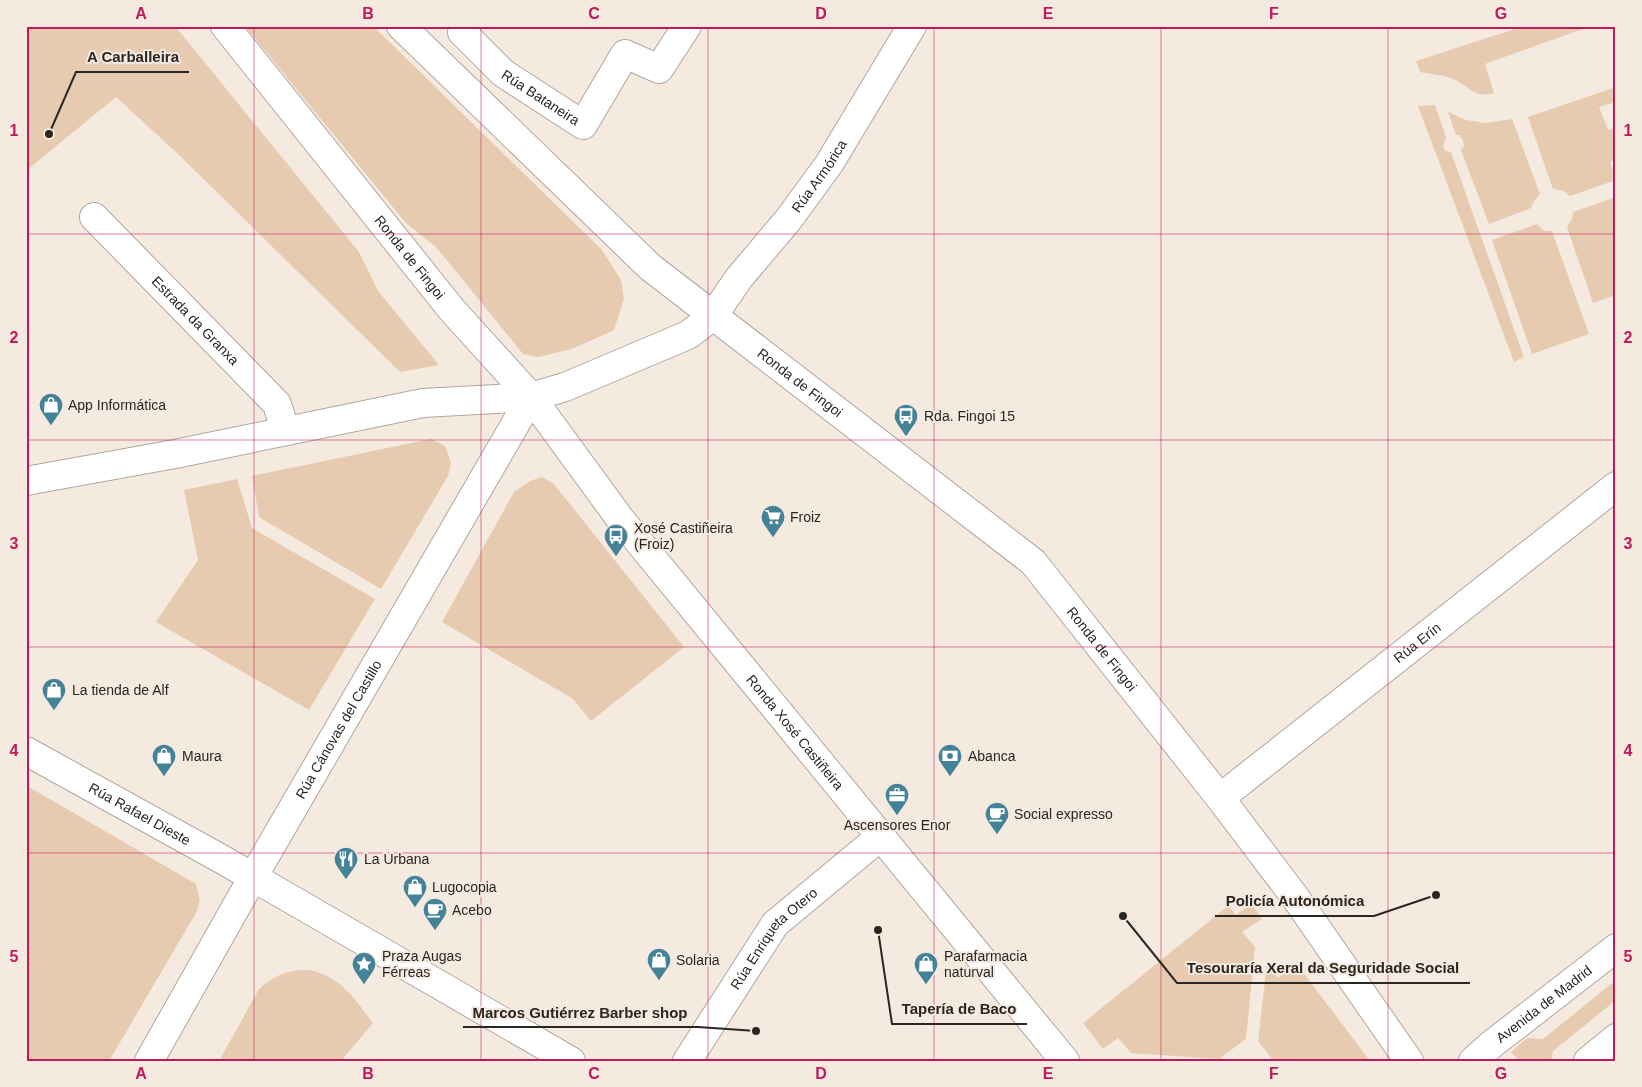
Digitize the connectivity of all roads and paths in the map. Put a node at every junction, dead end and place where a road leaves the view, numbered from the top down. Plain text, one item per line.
1 (225, 26) edge
2 (401, 26) edge
3 (687, 26) edge
4 (912, 26) edge
5 (464, 29) edge
6 (94, 217) dead end
7 (713, 316) junction
8 (531, 398) junction
9 (285, 430) junction
10 (26, 482) edge
11 (1616, 486) edge
12 (26, 751) edge
13 (1220, 798) junction
14 (881, 836) junction
15 (253, 877) junction
16 (1616, 948) edge
17 (1616, 1038) edge
18 (149, 1061) edge
19 (571, 1061) edge
20 (687, 1061) edge
21 (1066, 1061) edge
22 (1409, 1061) edge
23 (1473, 1061) edge
24 (1588, 1061) edge

1 - 8 street, Ronda de Fingoi
2 - 7 street, Ronda de Fingoi
3 - 5 street, Rúa Bataneira
4 - 7 street, Rúa Armórica
6 - 9 street, Estrada da Granxa
7 - 8 street
7 - 13 street, Ronda de Fingoi
8 - 9 street
8 - 14 street, Ronda Xosé Castiñeira
8 - 15 street, Rúa Cánovas del Castillo
9 - 10 street
11 - 13 street, Rúa Erín
12 - 15 street, Rúa Rafael Dieste
13 - 22 street, Ronda de Fingoi
14 - 20 street, Rúa Enriqueta Otero
14 - 21 street, Ronda Xosé Castiñeira
15 - 18 street, Rúa Cánovas del Castillo
15 - 19 street, Rúa Rafael Dieste
16 - 23 street, Avenida de Madrid
17 - 24 street

